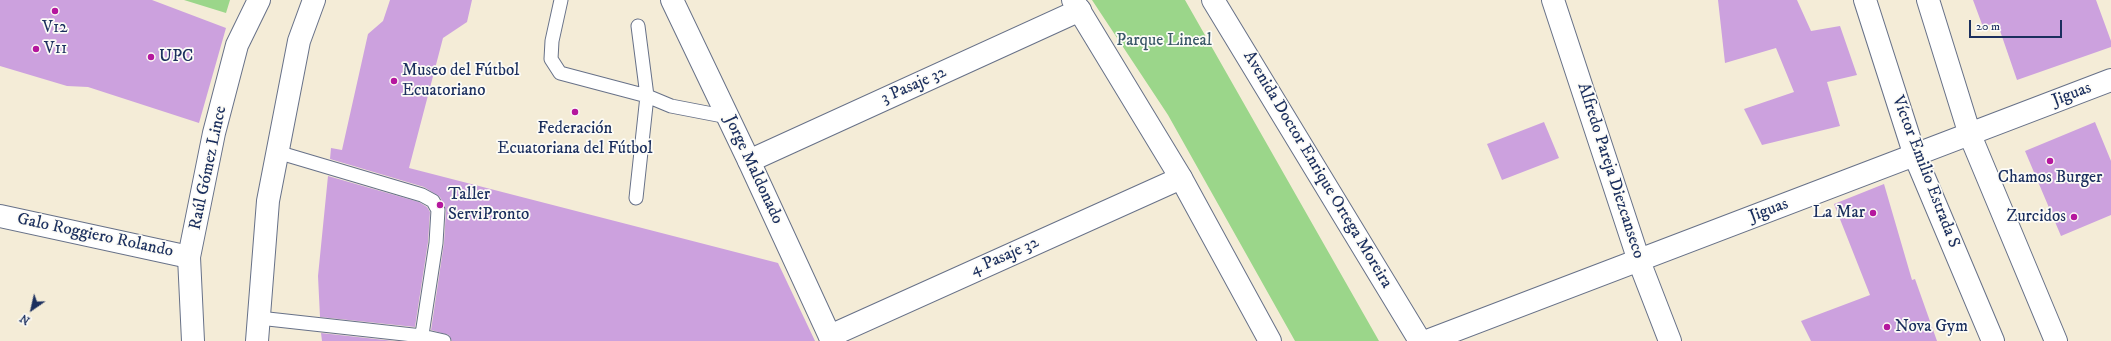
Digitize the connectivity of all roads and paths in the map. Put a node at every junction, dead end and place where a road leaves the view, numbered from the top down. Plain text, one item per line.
1 (250, 0) edge
2 (259, 0) edge
3 (314, 0) edge
4 (328, 0) edge
5 (560, 0) edge
6 (672, 0) edge
7 (1213, 0) edge
8 (1553, 0) edge
9 (1864, 0) edge
10 (1928, 0) edge
11 (1076, 5) edge
12 (638, 26) dead end
13 (299, 41) junction
14 (238, 46) junction
15 (2111, 80) edge
16 (646, 96) junction
17 (728, 117) junction
18 (1970, 135) junction
19 (278, 152) junction
20 (1915, 156) junction
21 (749, 161) junction
22 (1181, 178) junction
23 (636, 198) dead end
24 (2, 217) edge
25 (189, 257) junction
26 (1639, 261) junction
27 (259, 318) junction
28 (831, 338) edge
29 (421, 339) edge
30 (193, 341) edge
31 (257, 341) edge
32 (444, 341) edge
33 (1270, 341) edge
34 (1420, 341) edge
35 (1427, 341) edge
36 (1670, 341) edge
37 (1993, 341) edge
38 (2056, 341) edge

1 - 14 street
2 - 14 street, Raúl Gómez Lince
3 - 13 street
4 - 13 street
5 - 16 lane
6 - 17 street, Jorge Maldonado
7 - 34 street, Avenida Doctor Enrique Ortega Moreira
8 - 26 street, Alfredo Pareja Diezcanseco
9 - 20 street, Víctor Emilio Estrada S
10 - 18 street
11 - 21 street, 3 Pasaje 32
11 - 22 street
12 - 16 lane
13 - 19 street
14 - 25 street, Raúl Gómez Lince
15 - 18 street, Jiguas
16 - 17 lane
16 - 23 lane
17 - 21 street, Jorge Maldonado
18 - 20 street, Jiguas
18 - 38 street
19 - 27 street
19 - 29 lane
20 - 26 street, Jiguas
20 - 37 street, Víctor Emilio Estrada S
21 - 28 street, Jorge Maldonado
22 - 28 street, 4 Pasaje 32
22 - 33 street
24 - 25 street, Galo Roggiero Rolando
25 - 30 street, Raúl Gómez Lince
26 - 35 street, Jiguas
26 - 36 street, Alfredo Pareja Diezcanseco
27 - 29 lane
27 - 31 street
29 - 32 lane

